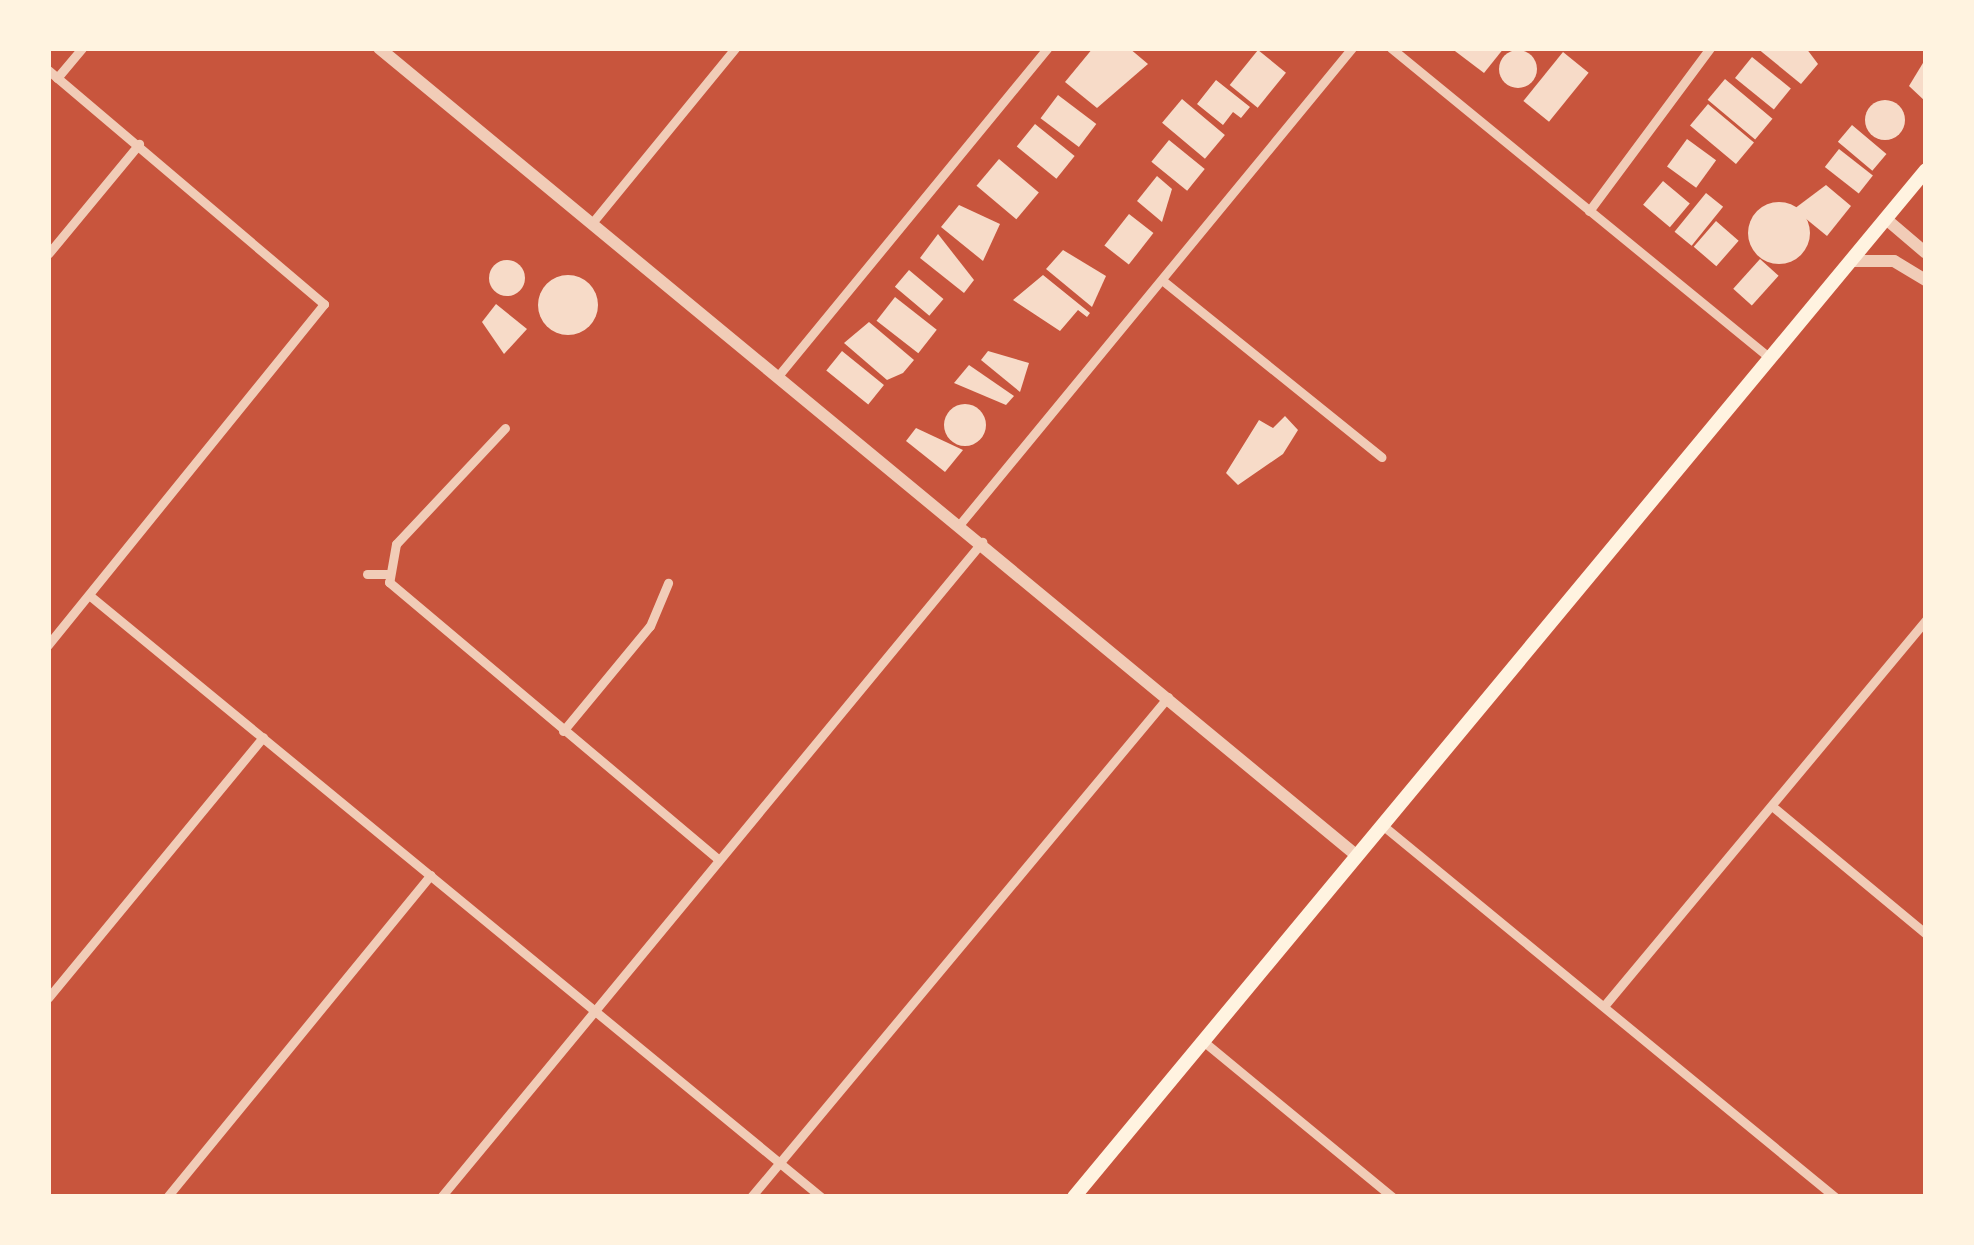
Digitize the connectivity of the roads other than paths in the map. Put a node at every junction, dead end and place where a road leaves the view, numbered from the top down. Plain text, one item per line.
1 (82, 48) edge
2 (380, 48) edge
3 (735, 48) edge
4 (1047, 48) edge
5 (1352, 48) edge
6 (1391, 48) edge
7 (1710, 48) edge
8 (53, 74) edge
9 (139, 144) junction
10 (1926, 170) edge
11 (1589, 211) junction
12 (1886, 219) junction
13 (592, 223) junction
14 (1926, 253) edge
15 (48, 254) edge
16 (1850, 261) junction
17 (1162, 280) junction
18 (1926, 280) edge
19 (1770, 358) junction
20 (778, 376) junction
21 (505, 428) dead end
22 (1381, 457) dead end
23 (960, 524) junction
24 (982, 542) junction
25 (367, 574) dead end
26 (387, 574) junction
27 (668, 583) dead end
28 (89, 595) junction
29 (1926, 620) edge
30 (48, 645) edge
31 (1168, 697) junction
32 (563, 731) junction
33 (263, 737) junction
34 (1772, 806) junction
35 (1382, 824) junction
36 (1356, 855) junction
37 (719, 860) junction
38 (431, 874) junction
39 (1926, 934) edge
40 (48, 998) edge
41 (1604, 1006) junction
42 (595, 1010) junction
43 (1203, 1040) junction
44 (780, 1163) junction
45 (166, 1197) edge
46 (442, 1197) edge
47 (752, 1197) edge
48 (821, 1197) edge
49 (1074, 1197) edge
50 (1392, 1197) edge
51 (1835, 1197) edge

1 - 8 street
2 - 13 street
3 - 13 street
4 - 20 street
5 - 17 street
6 - 11 street
7 - 11 street
8 - 9 street
9 - 15 street
9 - 28 street
10 - 12 main road
11 - 19 street
12 - 14 street
12 - 16 main road
13 - 20 street
16 - 18 street
16 - 19 main road
17 - 22 street
17 - 23 street
19 - 35 main road
20 - 23 street
21 - 26 street
23 - 24 street
24 - 31 street
24 - 37 street
25 - 26 street
26 - 32 street
27 - 32 street
28 - 30 street
28 - 33 street
29 - 34 street
31 - 36 street
31 - 44 street
32 - 37 street
33 - 38 street
33 - 40 street
34 - 39 street
34 - 41 street
35 - 36 main road
35 - 41 street
36 - 43 main road
37 - 42 street
38 - 42 street
38 - 45 street
41 - 51 street
42 - 44 street
42 - 46 street
43 - 49 main road
43 - 50 street
44 - 47 street
44 - 48 street

